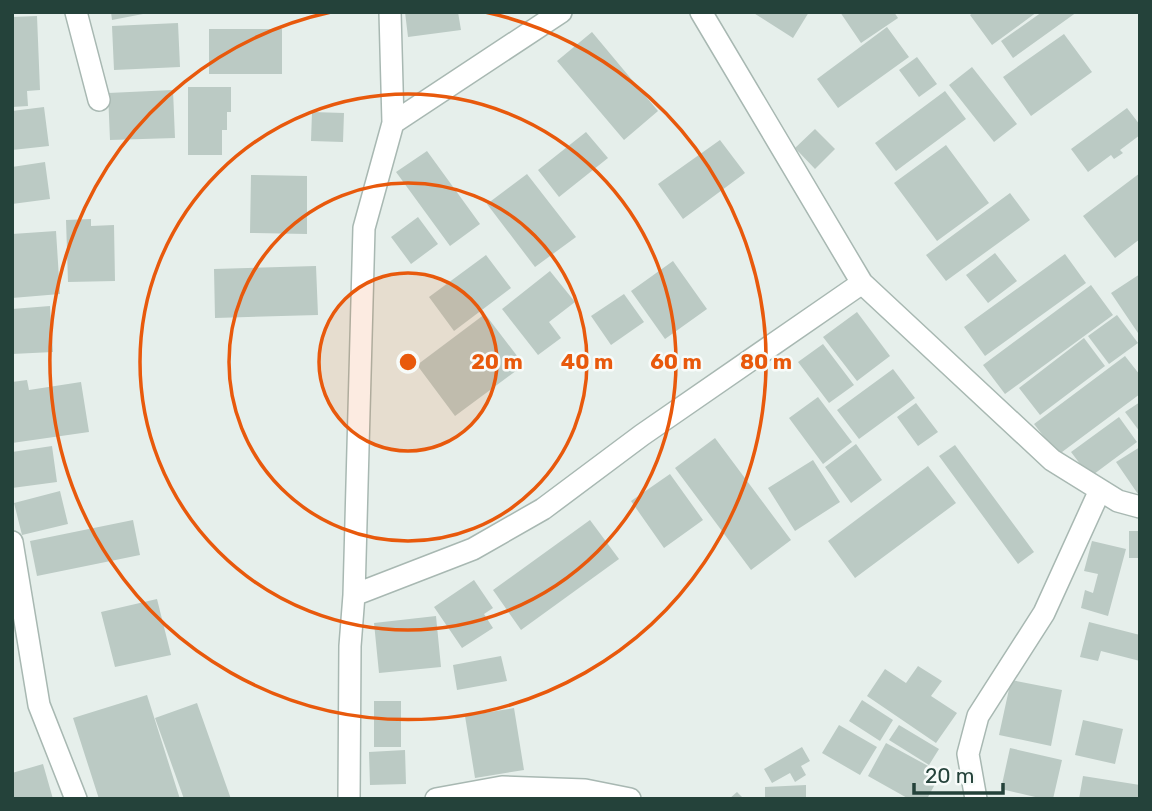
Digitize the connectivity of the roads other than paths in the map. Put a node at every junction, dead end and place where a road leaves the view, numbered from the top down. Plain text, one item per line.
1 (76, 12) edge
2 (390, 12) edge
3 (561, 12) edge
4 (701, 12) edge
5 (99, 100) dead end
6 (393, 123) junction
7 (862, 284) junction
8 (1100, 490) junction
9 (1140, 507) edge
10 (12, 542) edge
11 (354, 595) junction
12 (76, 799) edge
13 (349, 799) edge
14 (436, 799) edge
15 (630, 799) edge
16 (976, 799) edge

1 - 5 street
2 - 6 street
3 - 6 street
4 - 7 street
6 - 11 street
7 - 8 street
7 - 11 street
8 - 9 street
8 - 16 street
10 - 12 street
11 - 13 street
14 - 15 street

